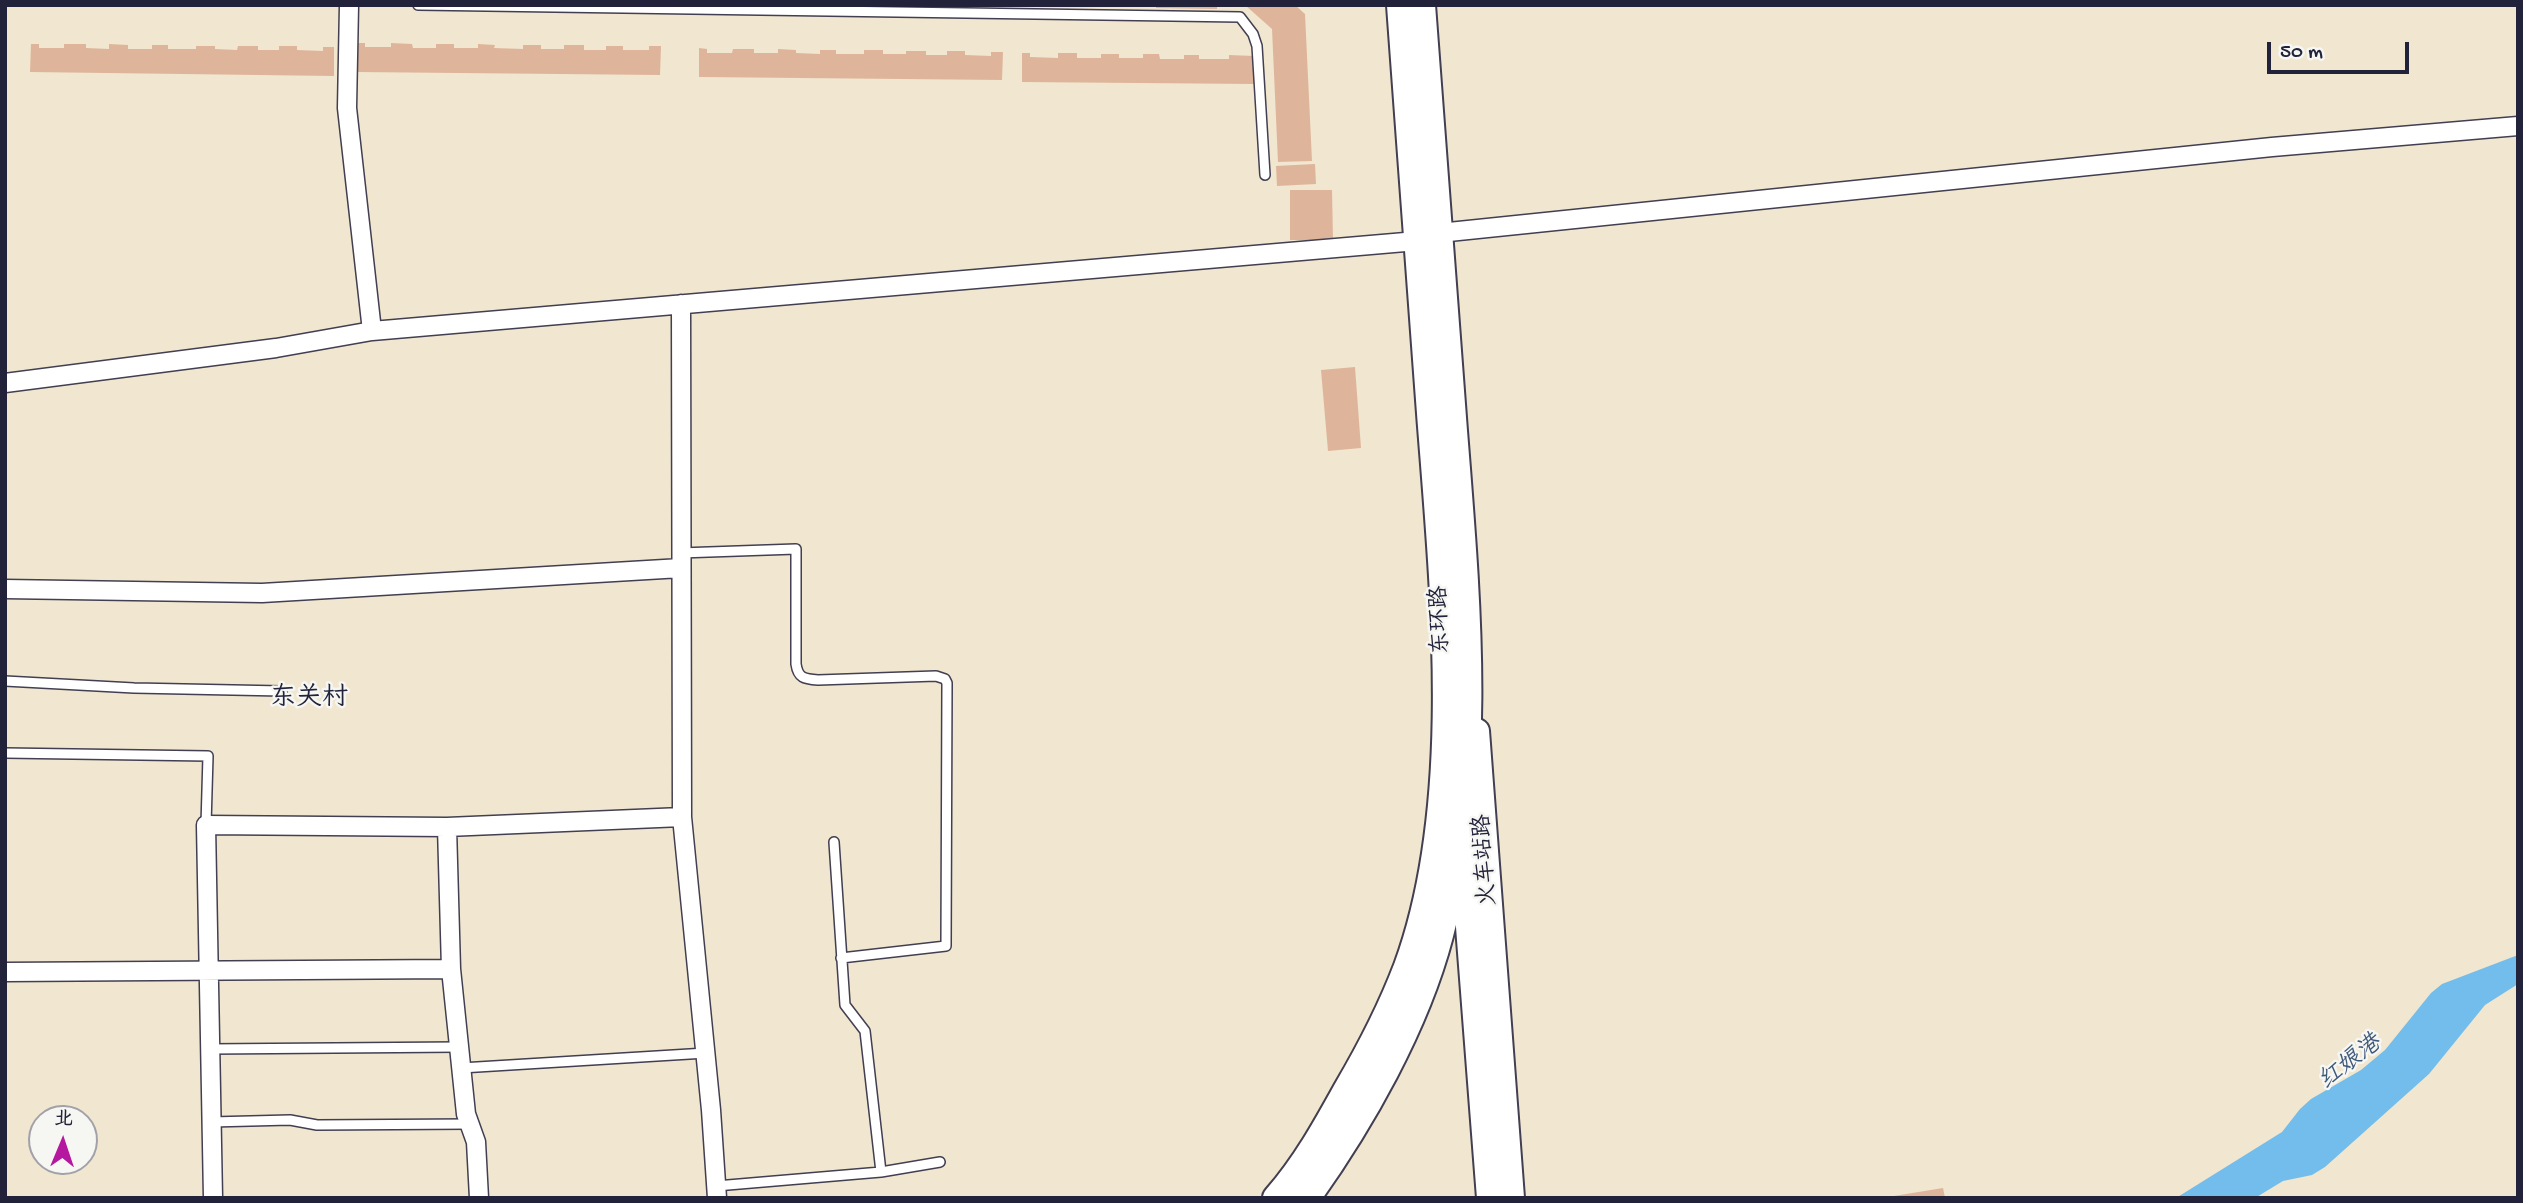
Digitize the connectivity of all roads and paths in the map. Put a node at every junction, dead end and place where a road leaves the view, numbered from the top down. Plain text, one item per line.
1 (349, 5) edge
2 (418, 5) edge
3 (1400, 5) edge
4 (1422, 5) edge
5 (688, 7) edge
6 (2518, 126) edge
7 (1265, 175) dead end
8 (1428, 237) junction
9 (681, 304) junction
10 (372, 331) junction
11 (5, 383) edge
12 (1450, 523) junction
13 (680, 561) junction
14 (5, 589) edge
15 (5, 681) edge
16 (282, 691) dead end
17 (5, 753) edge
18 (682, 817) junction
19 (206, 825) junction
20 (447, 827) junction
21 (1461, 832) junction
22 (834, 842) dead end
23 (841, 958) junction
24 (451, 969) junction
25 (208, 971) junction
26 (5, 972) edge
27 (459, 1048) junction
28 (210, 1049) junction
29 (706, 1053) junction
30 (461, 1068) junction
31 (211, 1122) junction
32 (470, 1124) junction
33 (940, 1162) dead end
34 (881, 1172) junction
35 (716, 1192) edge
36 (213, 1198) edge
37 (479, 1198) edge
38 (1276, 1198) edge
39 (1307, 1198) edge
40 (1489, 1198) edge
41 (1512, 1198) edge

1 - 10 street
2 - 5 lane
3 - 8 main road, 东环路
4 - 8 main road, 东环路
5 - 7 lane
6 - 8 street
8 - 9 street
8 - 12 main road, 东环路
9 - 10 street
9 - 13 street
10 - 11 street
12 - 21 main road, 东环路
12 - 38 main road, 东环路
12 - 41 main road, 火车站路
13 - 14 street
13 - 18 street
13 - 23 lane
15 - 16 lane
17 - 19 lane
18 - 20 street
18 - 29 street
19 - 20 street
19 - 25 street
20 - 24 street
21 - 39 main road, 东环路
21 - 40 main road, 火车站路
22 - 23 lane
23 - 34 lane
24 - 25 street
24 - 27 street
25 - 26 street
25 - 28 street
27 - 28 lane
27 - 30 street
28 - 31 street
29 - 30 lane
29 - 35 street
30 - 32 street
31 - 32 lane
31 - 36 street
32 - 37 street
33 - 34 lane
34 - 35 lane

